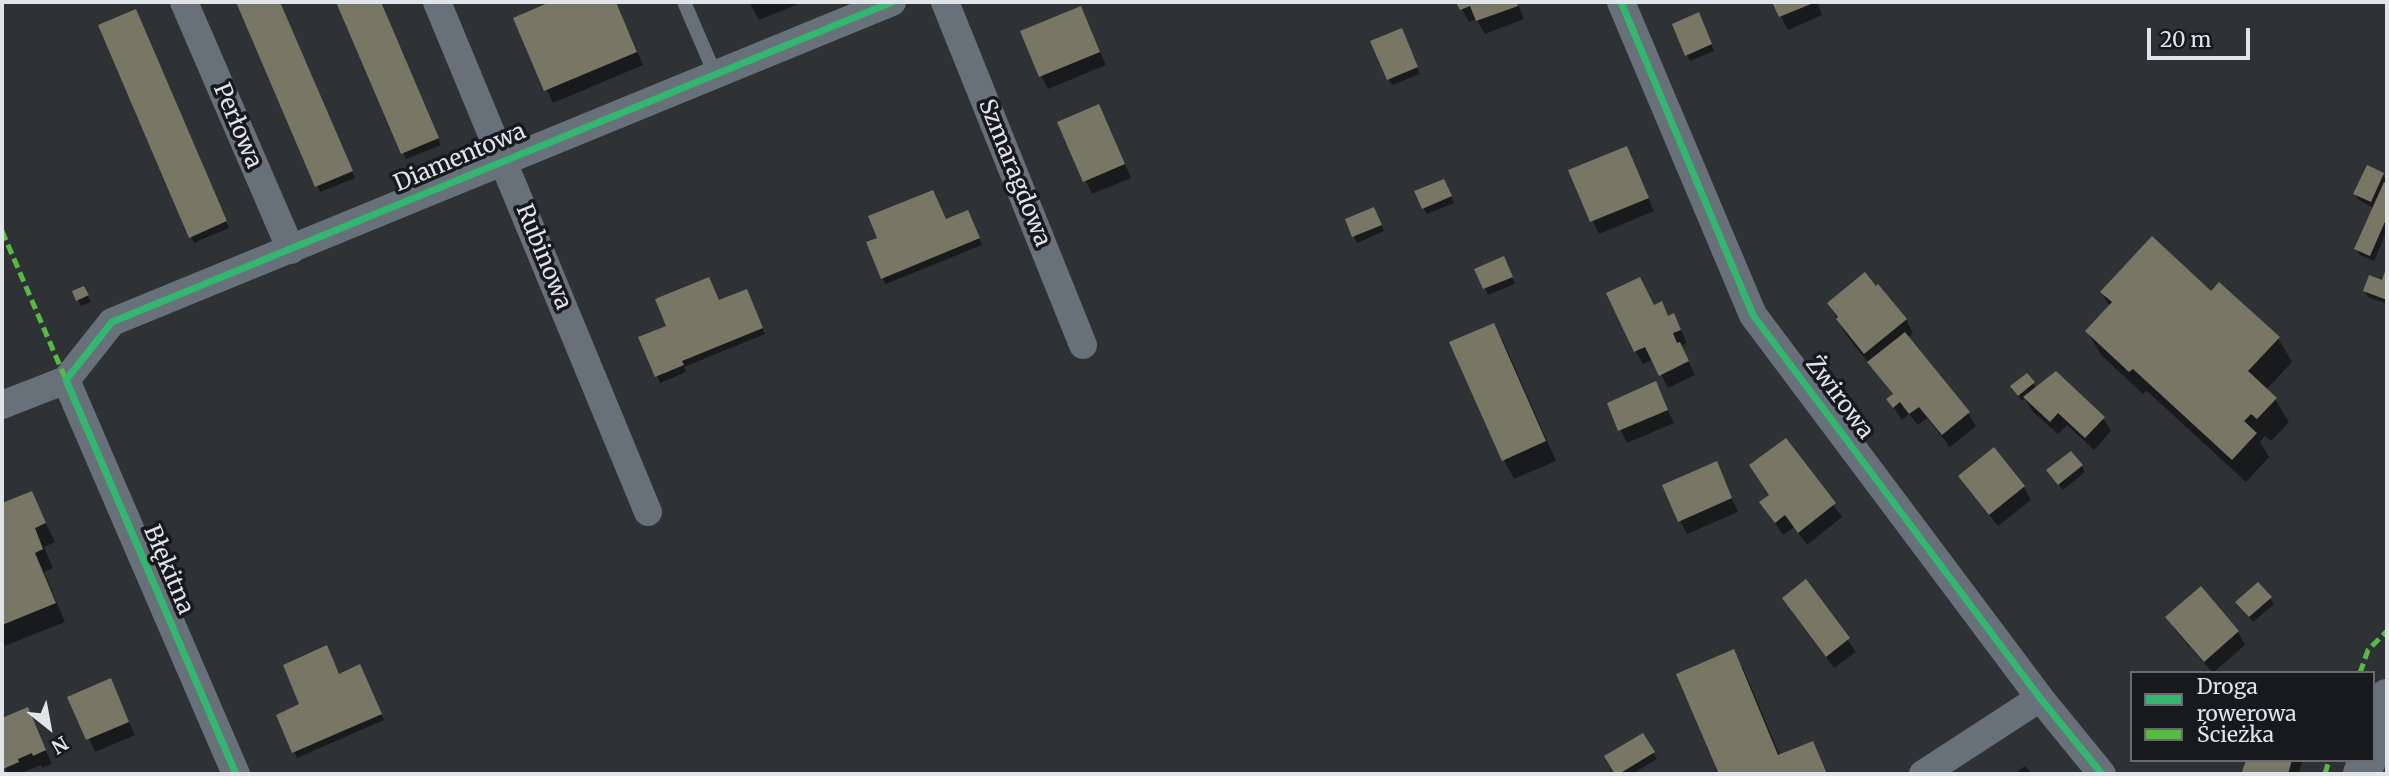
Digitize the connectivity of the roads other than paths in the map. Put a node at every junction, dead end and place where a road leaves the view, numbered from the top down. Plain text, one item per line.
1 (184, 2) edge
2 (437, 2) edge
3 (684, 2) edge
4 (892, 2) edge
5 (945, 2) edge
6 (1621, 2) edge
7 (715, 74) junction
8 (503, 160) junction
9 (291, 250) junction
10 (1083, 345) dead end
11 (65, 380) junction
12 (2, 405) edge
13 (648, 512) dead end
14 (2040, 698) junction
15 (2387, 698) edge
16 (2375, 734) edge
17 (236, 774) edge
18 (1923, 774) edge
19 (2102, 774) edge

1 - 9 street, Perłowa
2 - 8 street, Rubinowa
3 - 7 lane
4 - 7 street, Diamentowa
5 - 10 street, Szmaragdowa
6 - 14 street, Żwirowa
7 - 8 street, Diamentowa
8 - 9 street, Diamentowa
8 - 13 street, Rubinowa
9 - 11 street, Diamentowa
11 - 12 street
11 - 17 street, Błękitna
14 - 18 street
14 - 19 street, Żwirowa
15 - 16 main road

